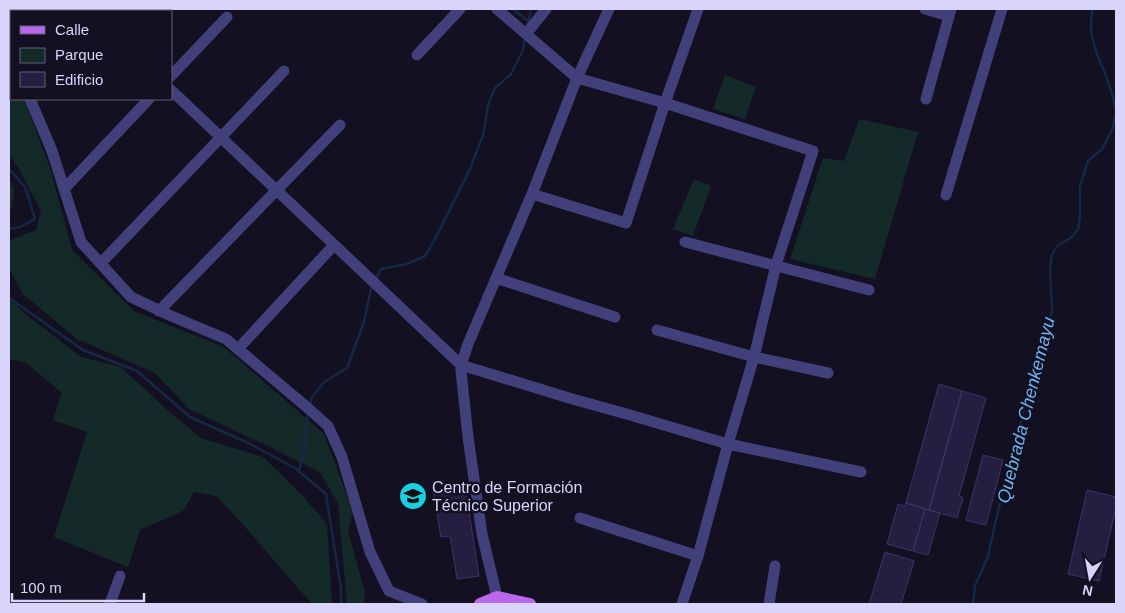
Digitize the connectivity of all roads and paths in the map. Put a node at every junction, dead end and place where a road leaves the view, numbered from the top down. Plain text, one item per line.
1 (460, 9) edge
2 (497, 9) edge
3 (546, 9) edge
4 (609, 9) edge
5 (698, 9) edge
6 (925, 9) edge
7 (1002, 9) edge
8 (950, 12) edge
9 (227, 17) dead end
10 (526, 34) junction
11 (418, 55) dead end
12 (284, 71) dead end
13 (172, 75) edge
14 (577, 78) junction
15 (172, 91) edge
16 (926, 99) dead end
17 (149, 100) edge
18 (35, 101) edge
19 (665, 103) junction
20 (340, 125) dead end
21 (221, 137) junction
22 (64, 189) junction
23 (276, 190) junction
24 (532, 194) junction
25 (946, 195) dead end
26 (685, 242) dead end
27 (334, 245) junction
28 (101, 263) junction
29 (776, 265) junction
30 (496, 278) junction
31 (869, 290) dead end
32 (159, 311) junction
33 (615, 317) dead end
34 (657, 330) dead end
35 (238, 349) junction
36 (754, 357) junction
37 (461, 365) junction
38 (828, 373) dead end
39 (728, 444) junction
40 (861, 472) dead end
41 (580, 518) dead end
42 (698, 556) junction
43 (775, 566) dead end
44 (120, 576) dead end
45 (497, 598) junction
46 (110, 604) edge
47 (422, 604) edge
48 (480, 604) edge
49 (530, 604) edge
50 (682, 604) edge
51 (769, 604) edge

1 - 11 street
2 - 10 street
3 - 10 street
4 - 14 street
5 - 19 street
6 - 8 street
7 - 25 street
8 - 16 street
9 - 13 street
10 - 14 street
12 - 21 street
14 - 19 street
14 - 24 street
15 - 21 street
17 - 22 street
18 - 22 street
19 - 24 street
19 - 29 street
20 - 23 street
21 - 23 street
21 - 28 street
22 - 28 street
23 - 27 street
23 - 32 street
24 - 30 street
26 - 29 street
27 - 35 street
27 - 37 street
28 - 32 street
29 - 31 street
29 - 36 street
30 - 33 street
30 - 37 street
32 - 35 street
34 - 36 street
35 - 47 street
36 - 38 street
36 - 39 street
37 - 39 street
37 - 45 street
39 - 40 street
39 - 42 street
41 - 42 street
42 - 50 street
43 - 51 street
44 - 46 street
45 - 48 main road
45 - 49 main road

